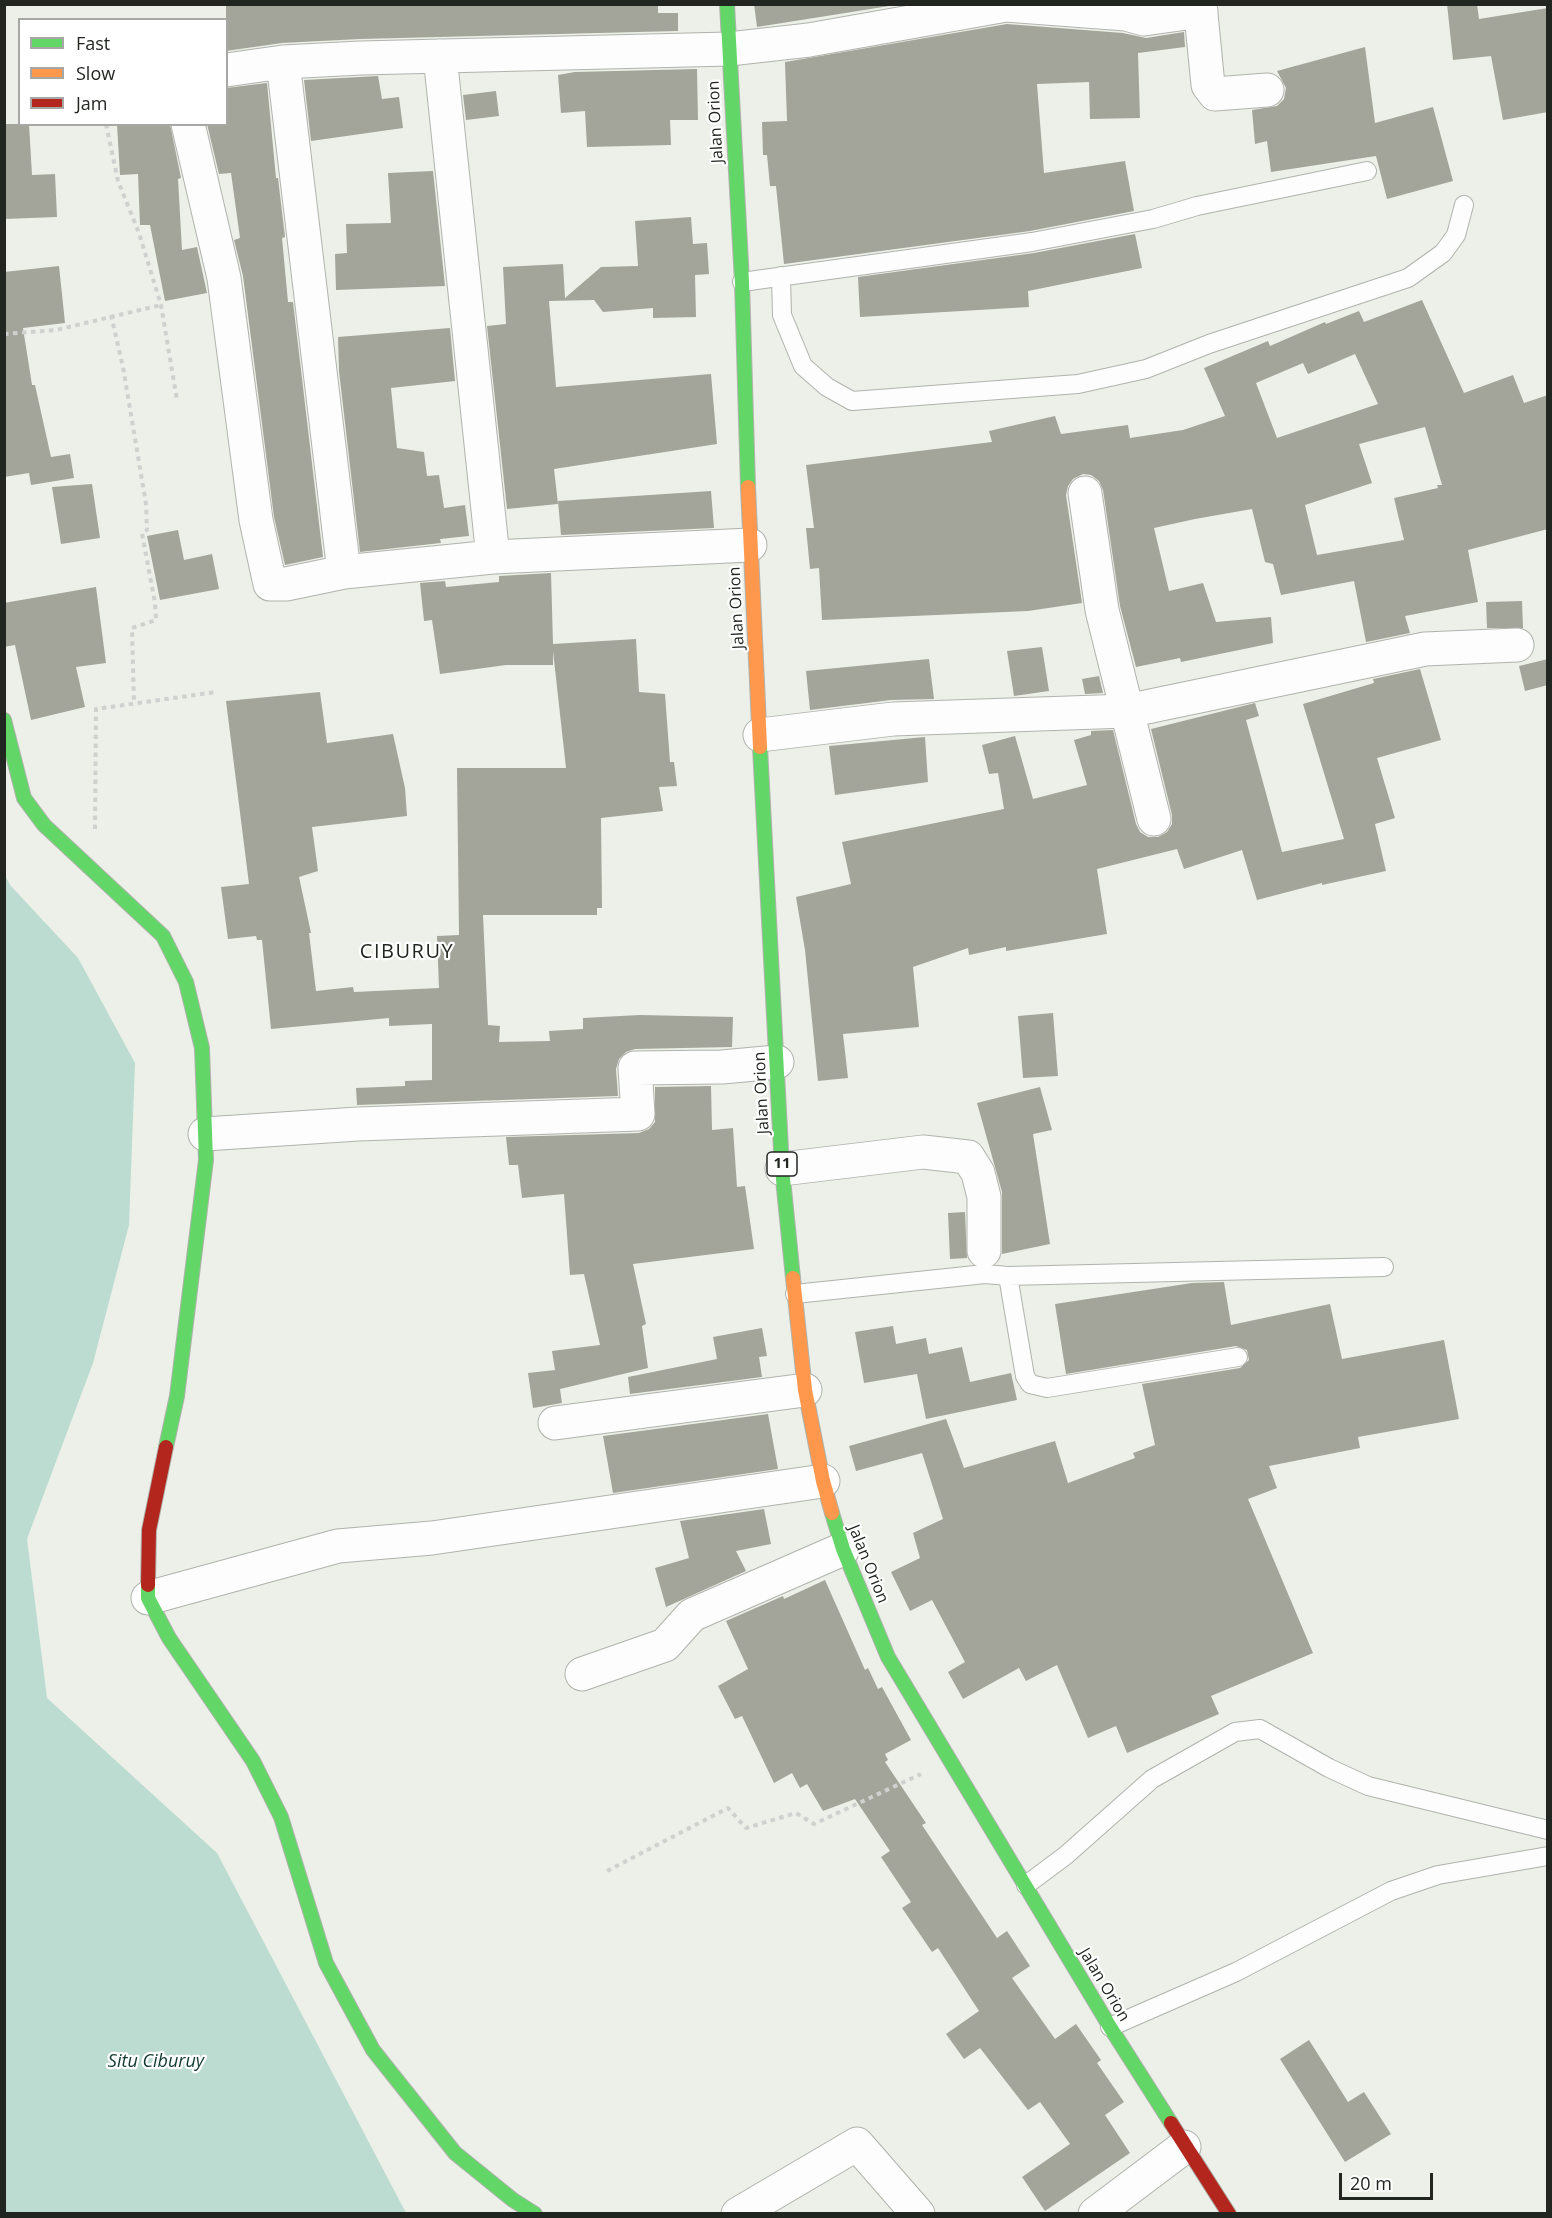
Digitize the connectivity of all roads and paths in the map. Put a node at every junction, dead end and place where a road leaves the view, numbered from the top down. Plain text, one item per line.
1 (727, 4) edge
2 (1201, 8) edge
3 (729, 49) junction
4 (440, 56) junction
5 (284, 62) junction
6 (228, 70) edge
7 (1267, 90) dead end
8 (106, 126) edge
9 (188, 126) edge
10 (1367, 171) dead end
11 (1464, 205) dead end
12 (781, 276) junction
13 (741, 282) junction
14 (161, 305) junction
15 (111, 315) junction
16 (4, 334) edge
17 (177, 400) dead end
18 (1085, 493) dead end
19 (750, 545) junction
20 (493, 557) junction
21 (344, 572) junction
22 (1517, 645) dead end
23 (216, 692) dead end
24 (134, 703) junction
25 (1127, 711) junction
26 (4, 720) edge
27 (760, 735) junction
28 (1154, 819) dead end
29 (81, 859) junction
30 (777, 1062) junction
31 (205, 1134) junction
32 (782, 1169) junction
33 (984, 1251) dead end
34 (1384, 1267) dead end
35 (1008, 1276) junction
36 (795, 1294) junction
37 (1238, 1357) dead end
38 (805, 1390) junction
39 (555, 1422) dead end
40 (823, 1481) junction
41 (843, 1549) junction
42 (148, 1598) junction
43 (582, 1674) dead end
44 (949, 1761) junction
45 (1548, 1830) edge
46 (1548, 1856) edge
47 (607, 1871) dead end
48 (1026, 1885) junction
49 (1110, 2027) junction
50 (1184, 2147) junction
51 (535, 2214) edge
52 (738, 2214) edge
53 (918, 2214) edge
54 (1095, 2214) edge
55 (1229, 2214) edge

1 - 3 main road, Jalan Orion / 11
2 - 3 street
2 - 7 street
3 - 4 street
3 - 13 main road, Jalan Orion / 11
4 - 5 street
4 - 20 street
5 - 6 street
5 - 21 street
8 - 14 path
9 - 21 street
10 - 12 lane
11 - 12 lane
12 - 13 lane
13 - 19 main road, Jalan Orion / 11
14 - 15 path
14 - 17 path
15 - 16 path
15 - 24 path
18 - 25 street
19 - 20 street
19 - 27 main road, Jalan Orion / 11
20 - 21 street
22 - 25 street
23 - 24 path
24 - 29 path
25 - 27 street
25 - 28 street
26 - 29 main road
27 - 30 main road, Jalan Orion / 11
29 - 31 main road
30 - 31 street
30 - 32 main road, Jalan Orion / 11
31 - 42 main road
32 - 33 street
32 - 36 main road, Jalan Orion / 11
34 - 35 lane
35 - 36 lane
35 - 37 lane
36 - 38 main road, Jalan Orion / 11
38 - 39 street
38 - 40 main road, Jalan Orion / 11
40 - 41 main road, Jalan Orion / 11
40 - 42 street
41 - 43 street
41 - 44 main road, Jalan Orion / 11
42 - 51 main road
44 - 47 path
44 - 48 main road, Jalan Orion / 11
45 - 48 lane
46 - 49 lane
48 - 49 main road, Jalan Orion / 11
49 - 50 main road, Jalan Orion / 11
50 - 54 street
50 - 55 main road, Jalan Orion / 11
52 - 53 street

